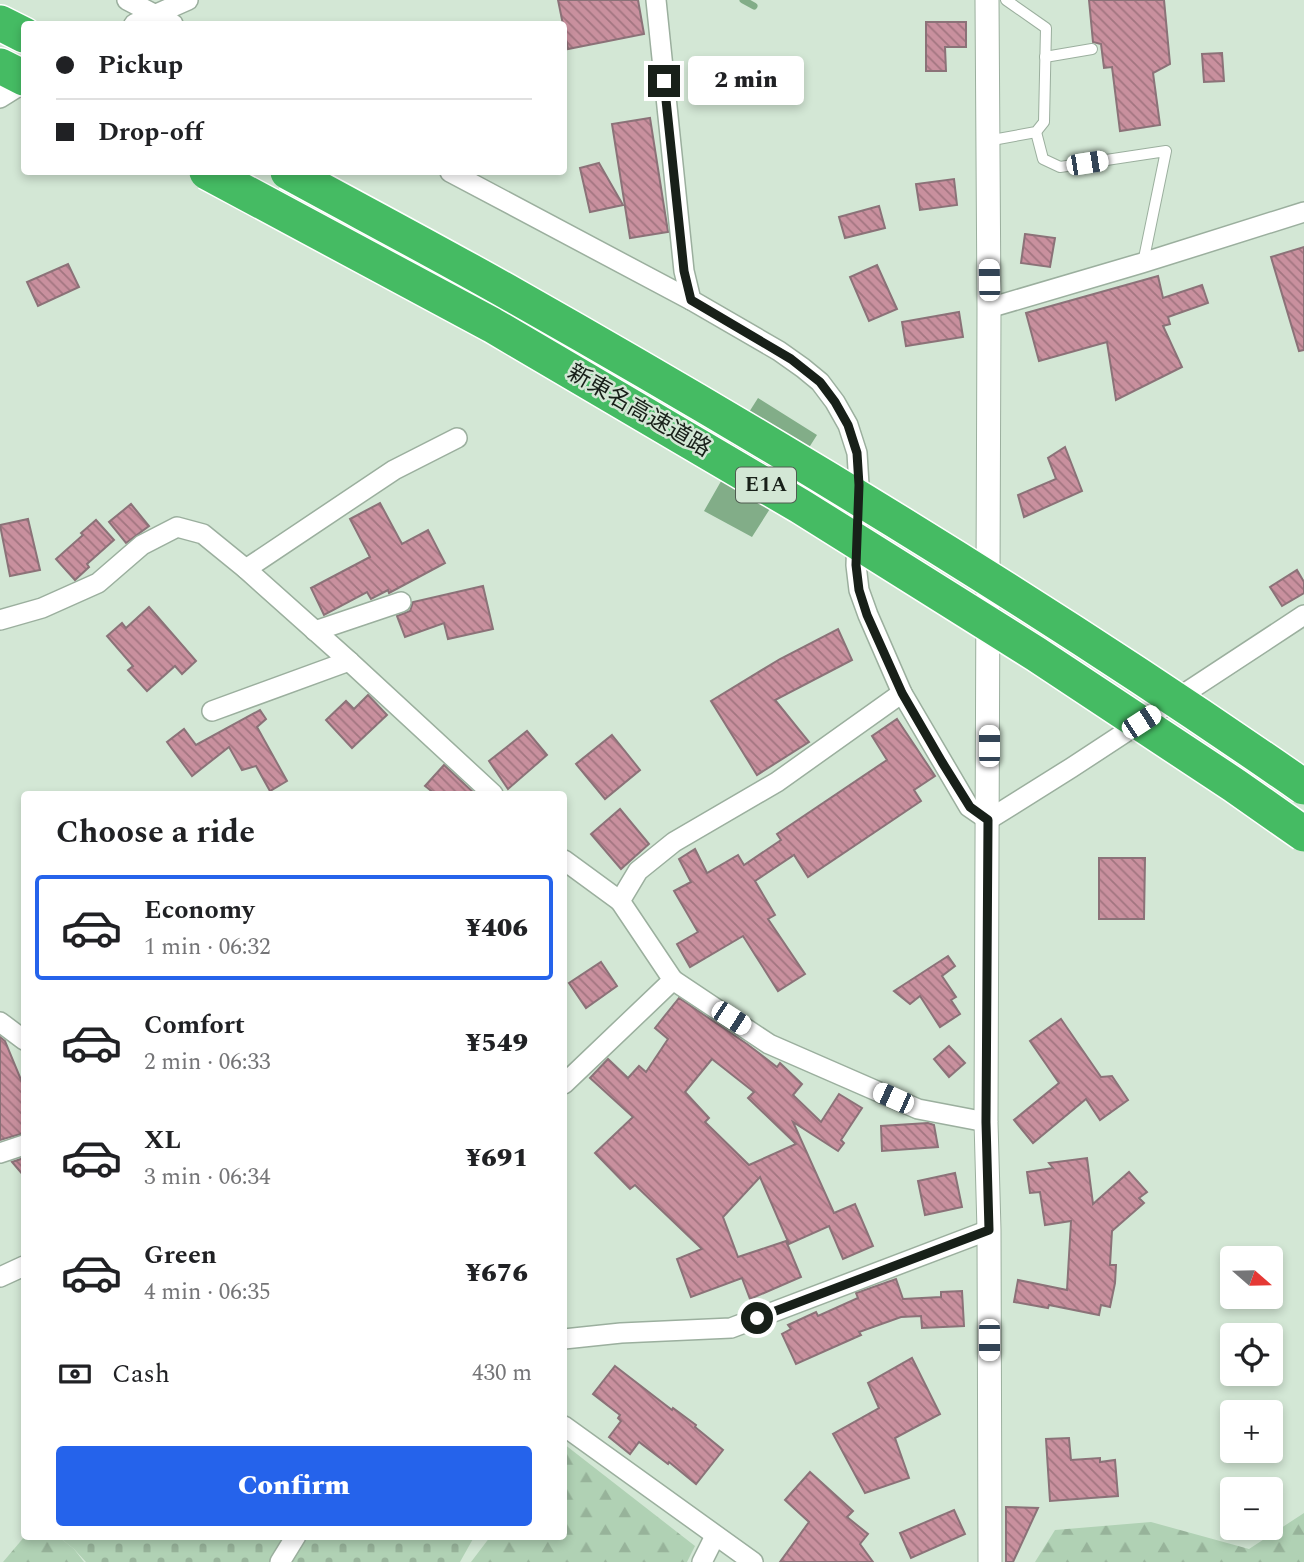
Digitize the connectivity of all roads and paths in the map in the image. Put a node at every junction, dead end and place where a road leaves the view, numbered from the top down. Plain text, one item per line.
1 (127, 0) edge
2 (188, 0) edge
3 (656, 0) edge
4 (987, 0) edge
5 (1006, 0) edge
6 (155, 15) junction
7 (141, 21) edge
8 (167, 21) edge
9 (0, 23) edge
10 (21, 34) edge
11 (1092, 49) dead end
12 (1045, 57) junction
13 (0, 66) edge
14 (21, 79) edge
15 (21, 83) edge
16 (0, 97) edge
17 (1036, 132) junction
18 (987, 141) junction
19 (213, 175) edge
20 (293, 175) edge
21 (456, 175) edge
22 (1304, 212) edge
23 (1142, 263) junction
24 (691, 300) junction
25 (989, 308) junction
26 (457, 438) dead end
27 (246, 569) junction
28 (401, 602) dead end
29 (1304, 615) edge
30 (0, 620) edge
31 (315, 631) junction
32 (349, 661) junction
33 (902, 693) junction
34 (212, 711) dead end
35 (1304, 787) edge
36 (490, 791) edge
37 (988, 820) junction
38 (1304, 834) edge
39 (567, 862) edge
40 (620, 901) junction
41 (673, 980) junction
42 (0, 1022) edge
43 (21, 1038) edge
44 (567, 1081) edge
45 (986, 1122) junction
46 (21, 1146) edge
47 (0, 1153) edge
48 (989, 1230) junction
49 (21, 1267) edge
50 (0, 1277) edge
51 (567, 1339) edge
52 (567, 1428) edge
53 (715, 1536) junction
54 (293, 1540) edge
55 (279, 1562) edge
56 (702, 1562) edge
57 (753, 1562) edge
58 (990, 1562) edge

1 - 6 street
2 - 6 street
3 - 24 street
4 - 18 street
5 - 12 lane
6 - 7 street
6 - 8 street
9 - 10 highway
11 - 12 lane
12 - 17 lane
13 - 14 highway
15 - 16 street
17 - 18 lane
17 - 23 lane
18 - 25 street
19 - 38 highway, 新東名高速道路 / E1A, bridge
20 - 35 highway, 新東名高速道路 / E1A, bridge
21 - 24 street
22 - 23 street
23 - 25 street
24 - 33 street
25 - 37 street
26 - 27 street
27 - 30 street
27 - 31 street
28 - 31 street
29 - 37 street
31 - 32 street
32 - 34 street
32 - 36 street
33 - 37 street
33 - 40 street
37 - 45 street
39 - 40 street
40 - 41 street
41 - 44 street
41 - 45 street
42 - 43 street
45 - 48 street
46 - 47 street
48 - 51 street
48 - 58 street
49 - 50 street
52 - 53 street
53 - 56 street
53 - 57 street
54 - 55 street

